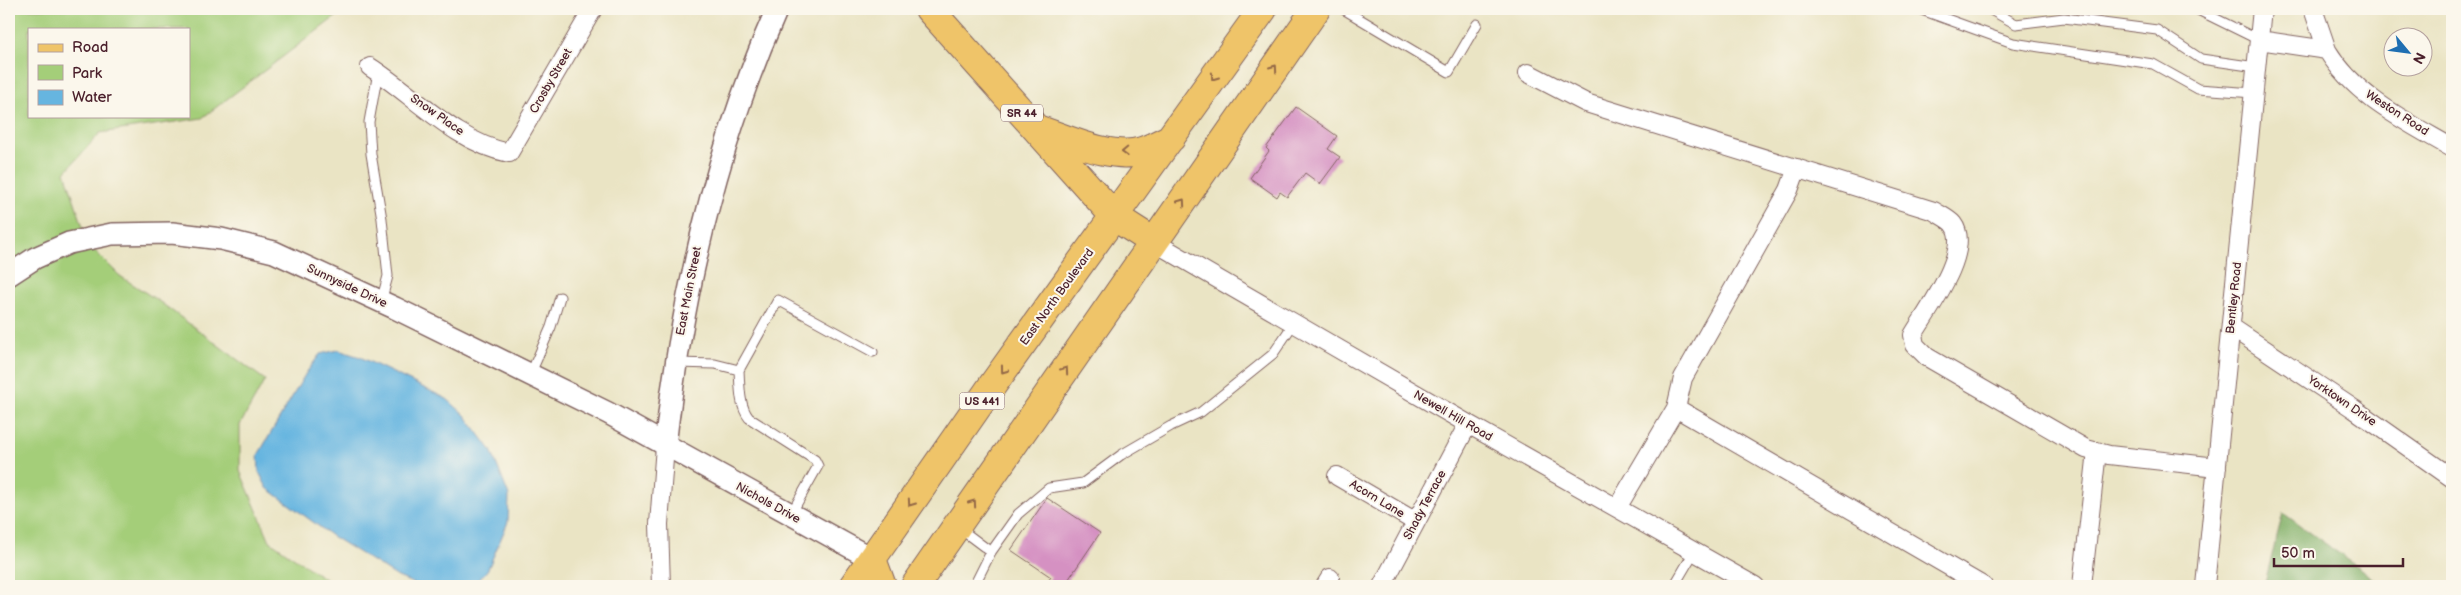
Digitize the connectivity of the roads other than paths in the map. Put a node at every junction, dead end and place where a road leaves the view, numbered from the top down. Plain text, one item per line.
1 (593, 9) edge
2 (777, 9) edge
3 (929, 9) edge
4 (1262, 9) edge
5 (1316, 9) edge
6 (1343, 9) edge
7 (1922, 9) edge
8 (1989, 9) edge
9 (2196, 9) edge
10 (2262, 9) edge
11 (2313, 9) edge
12 (1477, 24) dead end
13 (2259, 40) junction
14 (2327, 50) junction
15 (2256, 67) junction
16 (374, 69) joint
17 (1528, 73) dead end
18 (2254, 93) junction
19 (1035, 128) junction
20 (1171, 138) junction
21 (2452, 148) edge
22 (509, 153) joint
23 (1797, 168) junction
24 (1115, 217) junction
25 (1154, 242) junction
26 (9, 275) edge
27 (560, 297) dead end
28 (380, 302) junction
29 (1294, 323) junction
30 (2231, 327) junction
31 (873, 352) dead end
32 (676, 363) junction
33 (739, 370) junction
34 (530, 375) junction
35 (1676, 408) junction
36 (1468, 424) junction
37 (665, 446) junction
38 (2097, 452) junction
39 (2217, 468) junction
40 (1337, 476) dead end
41 (2452, 478) edge
42 (1617, 508) junction
43 (791, 515) junction
44 (1416, 522) junction
45 (956, 526) junction
46 (991, 552) junction
47 (1694, 552) junction
48 (872, 559) junction
49 (661, 586) edge
50 (853, 586) edge
51 (882, 586) edge
52 (915, 586) edge
53 (974, 586) edge
54 (1382, 586) edge
55 (1674, 586) edge
56 (1754, 586) edge
57 (1983, 586) edge
58 (2082, 586) edge
59 (2205, 586) edge

1 - 22 street, Crosby Street
2 - 32 street, East Main Street
3 - 19 main road, SR 44
4 -> 20 main road, East North Boulevard / US 441
25 -> 5 main road
6 - 12 lane
7 - 18 lane
8 - 15 lane
9 - 13 lane
10 - 13 street, Bentley Road
11 - 14 street, Weston Road
13 - 14 street
13 - 15 street, Bentley Road
14 - 21 street, Weston Road
15 - 18 street, Bentley Road
16 - 22 street, Snow Place
16 - 28 lane
17 - 23 street
18 - 30 street, Bentley Road
20 -> 19 main road
19 - 24 main road, SR 44
20 - 24 main road, East North Boulevard / US 441
23 - 35 street
23 - 38 street
24 - 25 main road, SR 44
24 -> 48 main road, East North Boulevard / US 441
25 - 29 street, Newell Hill Road
45 -> 25 main road
26 - 28 street, Sunnyside Drive
27 - 34 lane
28 - 34 street, Sunnyside Drive
29 - 36 street, Newell Hill Road
29 - 46 lane
30 - 39 street, Bentley Road
30 - 41 street, Yorktown Drive
31 - 33 lane
32 - 33 lane
32 - 37 street, East Main Street
33 - 43 lane
34 - 37 street, Sunnyside Drive
35 - 42 street
35 - 57 street
36 - 42 street, Newell Hill Road
36 - 44 street, Shady Terrace
37 - 43 street, Nichols Drive
37 - 49 street, East Main Street
38 - 39 street
38 - 58 street
39 - 59 street, Bentley Road
40 - 44 street, Acorn Lane
42 - 47 street, Newell Hill Road
43 - 48 street, Nichols Drive
44 - 54 street, Shady Terrace
45 - 46 lane
45 - 52 main road
46 - 53 lane
47 - 55 lane
47 - 56 street, Newell Hill Road
48 - 50 main road, East North Boulevard / US 441
48 - 51 main road

